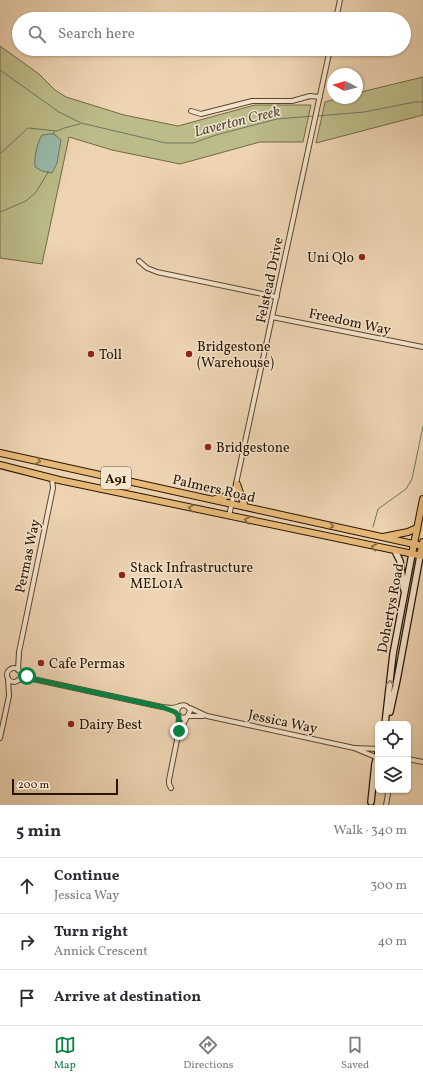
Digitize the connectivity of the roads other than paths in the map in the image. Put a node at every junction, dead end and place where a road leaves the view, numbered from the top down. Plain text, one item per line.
1 (340, 0) edge
2 (337, 12) edge
3 (329, 56) edge
4 (320, 97) junction
5 (191, 111) dead end
6 (139, 261) dead end
7 (277, 297) junction
8 (272, 317) junction
9 (423, 347) edge
10 (0, 452) edge
11 (0, 465) edge
12 (52, 478) junction
13 (59, 480) junction
14 (237, 484) junction
15 (52, 488) junction
16 (234, 494) junction
17 (423, 499) edge
18 (211, 500) junction
19 (232, 504) junction
20 (245, 507) junction
21 (229, 516) junction
22 (417, 528) junction
23 (382, 537) junction
24 (414, 544) junction
25 (423, 545) edge
26 (395, 551) junction
27 (412, 554) junction
28 (422, 556) edge
29 (420, 571) edge
30 (404, 597) junction
31 (19, 652) junction
32 (10, 670) junction
33 (18, 671) junction
34 (8, 678) junction
35 (33, 679) junction
36 (17, 681) junction
37 (9, 696) junction
38 (180, 706) junction
39 (162, 707) junction
40 (189, 708) junction
41 (179, 715) junction
42 (188, 716) junction
43 (207, 716) junction
44 (387, 721) edge
45 (388, 721) edge
46 (178, 735) junction
47 (0, 738) edge
48 (354, 748) junction
49 (375, 749) edge
50 (375, 756) edge
51 (411, 760) edge
52 (423, 762) edge
53 (375, 770) edge
54 (375, 785) edge
55 (171, 788) dead end
56 (388, 793) edge
57 (370, 804) edge
58 (386, 805) edge

1 - 2 street
3 - 4 street, Felstead Drive
4 - 5 street
4 - 7 street, Felstead Drive
6 - 7 street
7 - 8 street, Felstead Drive
8 - 9 street, Freedom Way
8 - 14 street, Felstead Drive
10 -> 18 main road, Palmers Road / A91
11 - 12 main road, Palmers Road / A91
12 - 13 main road, Palmers Road / A91
12 - 15 street, Permas Way
13 - 15 street, Permas Way
21 -> 13 main road, Palmers Road / A91
14 - 16 street, Felstead Drive
14 - 20 main road
15 - 31 street, Permas Way
16 - 18 main road
16 - 19 street, Felstead Drive
17 - 22 main road, Dohertys Road
18 - 19 main road, Palmers Road / A91
19 - 20 main road, Palmers Road / A91
19 - 21 street, Felstead Drive
20 -> 23 main road, Palmers Road / A91
26 -> 21 main road, Palmers Road / A91
22 - 23 main road
22 - 24 main road, Dohertys Road
23 - 24 main road, Palmers Road / A91
24 - 25 main road, Palmers Road / A91
24 - 27 main road, Dohertys Road
25 - 28 main road, Dohertys Road
26 - 27 main road, Palmers Road / A91
26 - 30 main road
27 - 28 main road, Palmers Road / A91
27 - 30 main road, Dohertys Road
28 - 29 main road, Dohertys Road
29 - 45 main road, Dohertys Road
44 -> 30 main road, Dohertys Road
31 - 32 street, Permas Way
31 - 33 street, Permas Way
32 - 33 street
32 - 34 street
33 - 35 street
33 - 36 street
34 - 36 street
34 - 37 street
35 - 36 street
35 - 39 street
36 - 37 street
37 - 47 street
38 - 39 street
38 - 40 street
38 - 41 street
39 - 41 street
40 - 42 street
40 - 43 street, Jessica Way
41 - 42 street
41 - 46 street
42 - 43 street, Jessica Way
42 - 46 street
43 - 48 street, Jessica Way
46 - 55 street
48 - 49 street, Jessica Way
48 - 50 street, Jessica Way
51 - 52 street
53 - 57 main road
54 - 57 main road
56 - 58 street

